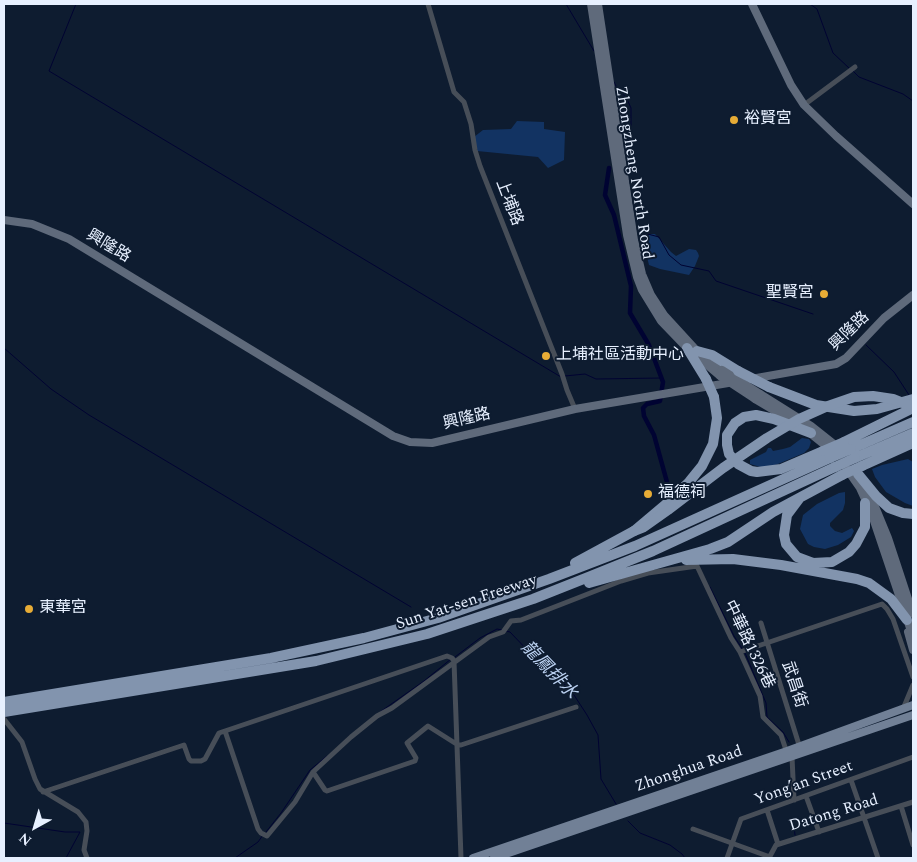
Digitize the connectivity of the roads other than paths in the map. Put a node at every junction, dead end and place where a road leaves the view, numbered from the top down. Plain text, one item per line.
1 (428, 4) edge
2 (592, 4) edge
3 (598, 4) edge
4 (752, 4) edge
5 (855, 67) dead end
6 (804, 106) junction
7 (913, 204) edge
8 (4, 220) edge
9 (913, 295) edge
10 (692, 350) junction
11 (758, 397) junction
12 (913, 399) edge
13 (913, 408) edge
14 (575, 409) junction
15 (913, 422) edge
16 (811, 433) junction
17 (913, 434) edge
18 (913, 444) edge
19 (913, 448) edge
20 (901, 450) junction
21 (854, 458) junction
22 (833, 463) junction
23 (800, 497) junction
24 (865, 503) junction
25 (913, 514) edge
26 (634, 531) junction
27 (636, 570) junction
28 (534, 584) junction
29 (533, 600) junction
30 (910, 617) edge
31 (761, 624) dead end
32 (913, 637) edge
33 (766, 643) junction
34 (913, 650) edge
35 (743, 651) junction
36 (454, 661) junction
37 (913, 677) edge
38 (913, 685) edge
39 (913, 700) edge
40 (4, 702) edge
41 (913, 705) edge
42 (576, 707) dead end
43 (902, 709) junction
44 (4, 712) edge
45 (913, 715) edge
46 (4, 719) edge
47 (225, 731) junction
48 (458, 745) junction
49 (800, 750) junction
50 (789, 755) junction
51 (913, 757) edge
52 (313, 772) junction
53 (851, 780) junction
54 (43, 792) junction
55 (806, 796) junction
56 (794, 800) junction
57 (913, 802) edge
58 (901, 806) junction
59 (767, 810) junction
60 (863, 818) junction
61 (693, 829) dead end
62 (818, 832) junction
63 (732, 843) junction
64 (778, 844) junction
65 (913, 844) edge
66 (87, 858) edge
67 (461, 858) edge
68 (473, 858) edge
69 (494, 858) edge
70 (727, 858) edge
71 (770, 858) edge
72 (878, 858) edge

1 - 14 street, 上埔路
2 - 10 main road, Zhongzheng North Road
3 - 10 main road, Zhongzheng North Road
4 - 6 main road
5 - 6 street
6 - 7 main road
8 - 14 main road, 興隆路
9 - 14 main road, 興隆路
10 - 11 main road, Zhongzheng North Road, bridge
10 - 12 highway, bridge
10 - 26 highway, bridge
11 - 16 main road
11 - 21 main road
13 - 21 highway
13 - 26 highway, bridge
15 - 21 highway, Sun Yat-sen Freeway
16 - 22 highway
16 - 24 main road
17 - 21 highway, Sun Yat-sen Freeway
18 - 20 highway
19 - 20 highway
20 - 21 highway
21 - 22 highway, Sun Yat-sen Freeway, bridge
21 - 22 highway, bridge
21 - 25 highway
21 - 30 main road
22 - 23 highway
22 - 28 highway, Sun Yat-sen Freeway
22 - 29 highway, Sun Yat-sen Freeway
23 - 24 highway
23 - 27 highway
24 - 30 main road
26 - 28 highway
27 - 29 highway
27 - 30 highway
28 - 40 highway, Sun Yat-sen Freeway
29 - 44 highway, Sun Yat-sen Freeway
30 - 32 main road
30 - 34 main road
31 - 33 street, 武昌街
33 - 35 street
33 - 37 street
33 - 49 street, 武昌街
35 - 36 street, 中華路1326巷
35 - 50 street, 中華路1326巷
36 - 47 street
36 - 48 street
36 - 52 street
38 - 43 street
39 - 43 main road
41 - 43 main road, Zhonghua Road
42 - 48 street
43 - 49 main road, Zhonghua Road
45 - 49 main road, Zhonghua Road
46 - 54 street
47 - 52 street
47 - 54 street
48 - 52 street
48 - 67 street
49 - 50 main road, Zhonghua Road
50 - 56 street
50 - 68 main road, Zhonghua Road
50 - 69 main road, Zhonghua Road
51 - 53 street, Yong’an Street
53 - 55 street, Yong’an Street
53 - 60 street
54 - 66 street
55 - 56 street, Yong’an Street
55 - 62 street
56 - 59 street, Yong’an Street
57 - 58 street, Datong Road
58 - 60 street, Datong Road
58 - 65 street
59 - 63 street, Yong’an Street
59 - 64 street
60 - 62 street, Datong Road
60 - 72 street
61 - 63 street
62 - 64 street, Datong Road
63 - 70 street, Yong’an Street
63 - 71 street
64 - 71 street, Datong Road

